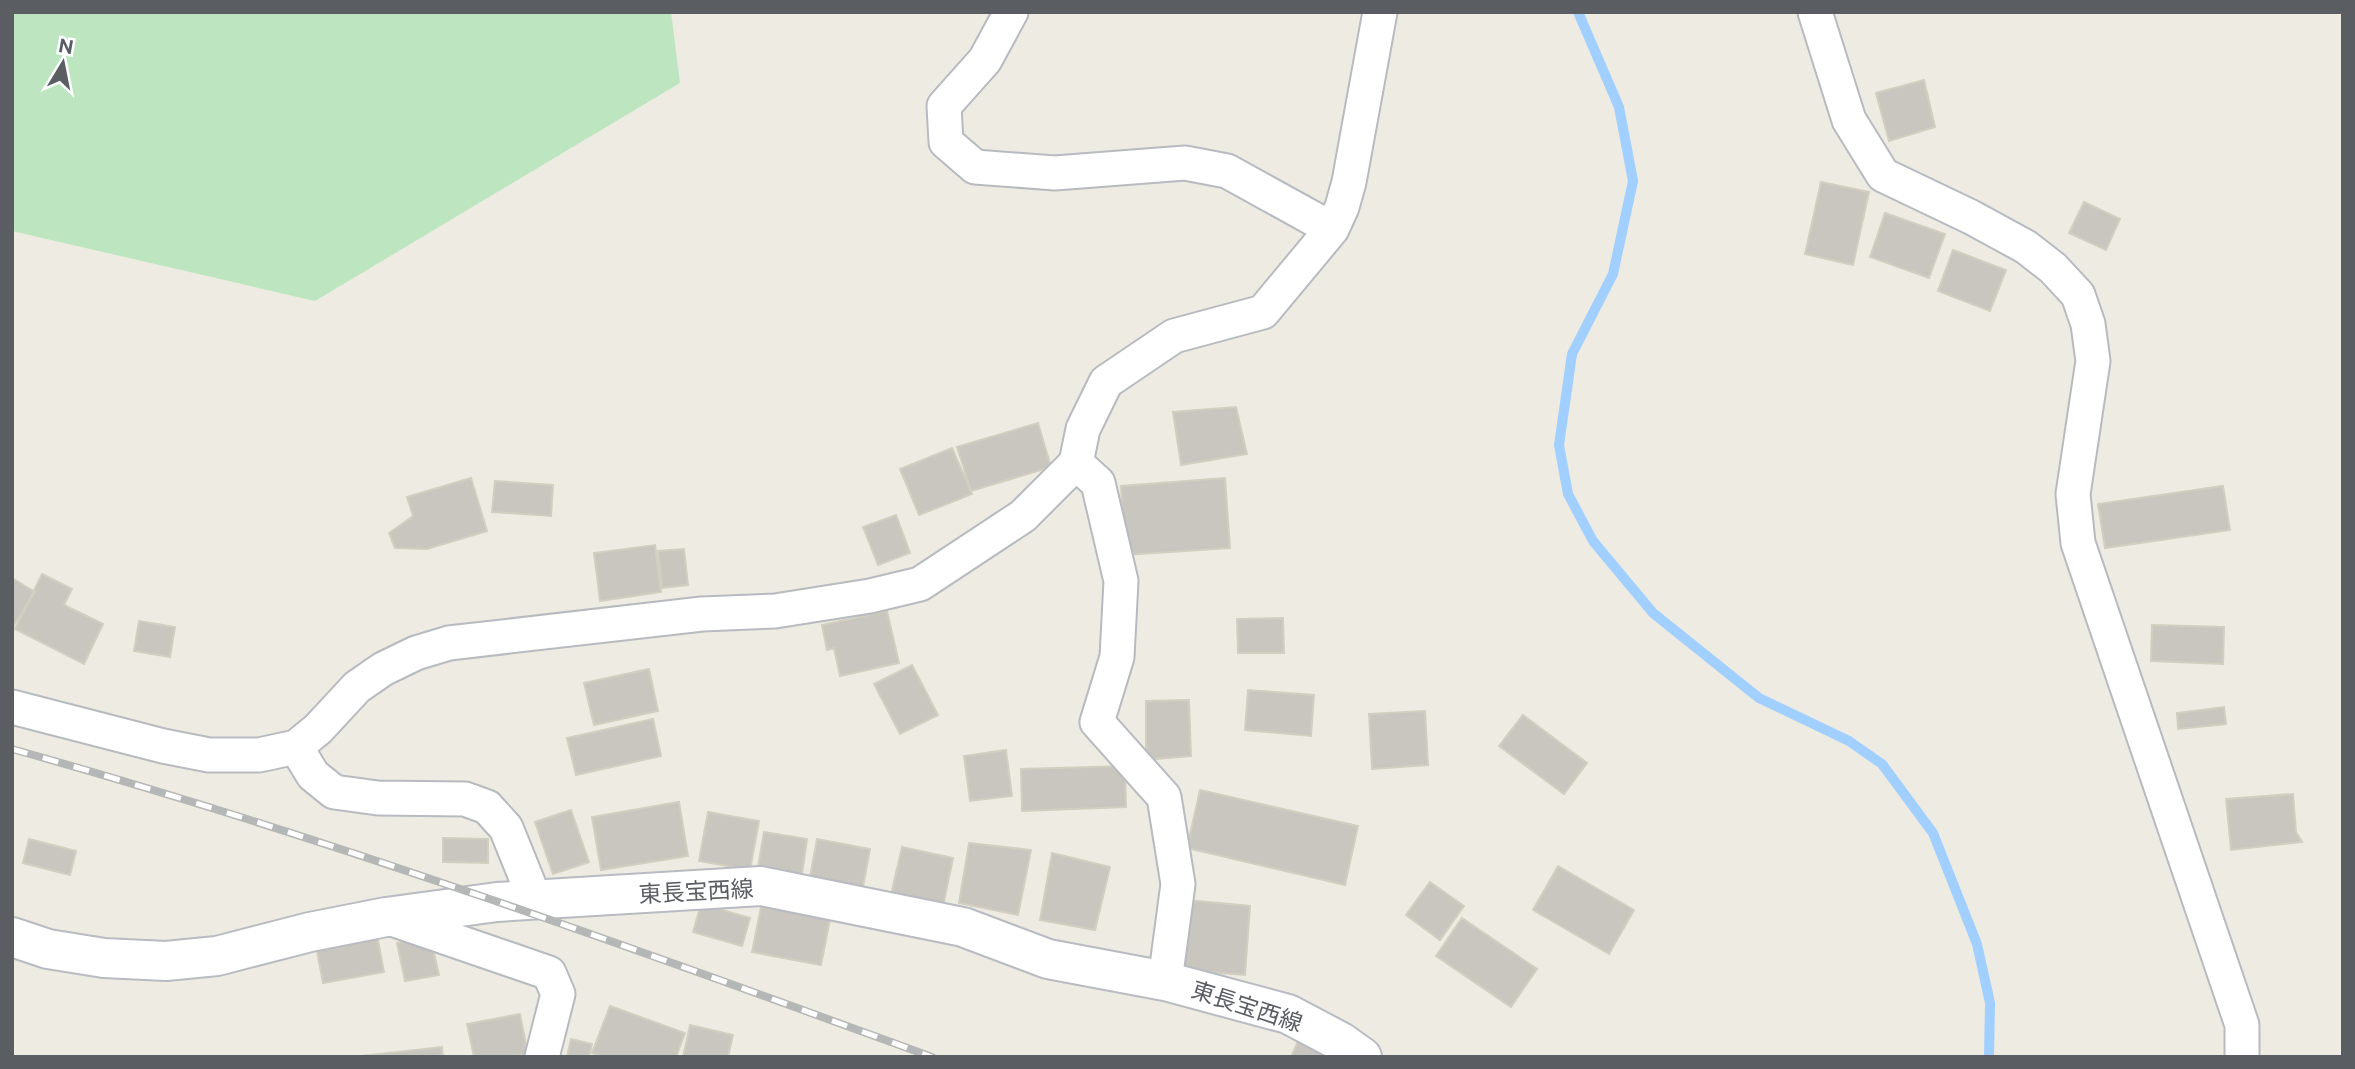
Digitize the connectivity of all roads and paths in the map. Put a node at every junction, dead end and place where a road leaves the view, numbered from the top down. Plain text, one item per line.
1 (1011, 12) edge
2 (1380, 12) edge
3 (1815, 12) edge
4 (1332, 229) junction
5 (1076, 463) junction
6 (12, 707) edge
7 (296, 747) junction
8 (535, 900) junction
9 (386, 917) junction
10 (12, 937) edge
11 (1165, 981) junction
12 (542, 1057) edge
13 (1362, 1057) edge
14 (2242, 1057) edge

1 - 4 street
2 - 4 street
3 - 14 street
4 - 5 street
5 - 7 street
5 - 11 street
6 - 7 street
7 - 8 street
8 - 9 main road, 東長宝西線
8 - 11 main road, 東長宝西線
9 - 10 main road, 東長宝西線
9 - 12 street
11 - 13 main road, 東長宝西線

